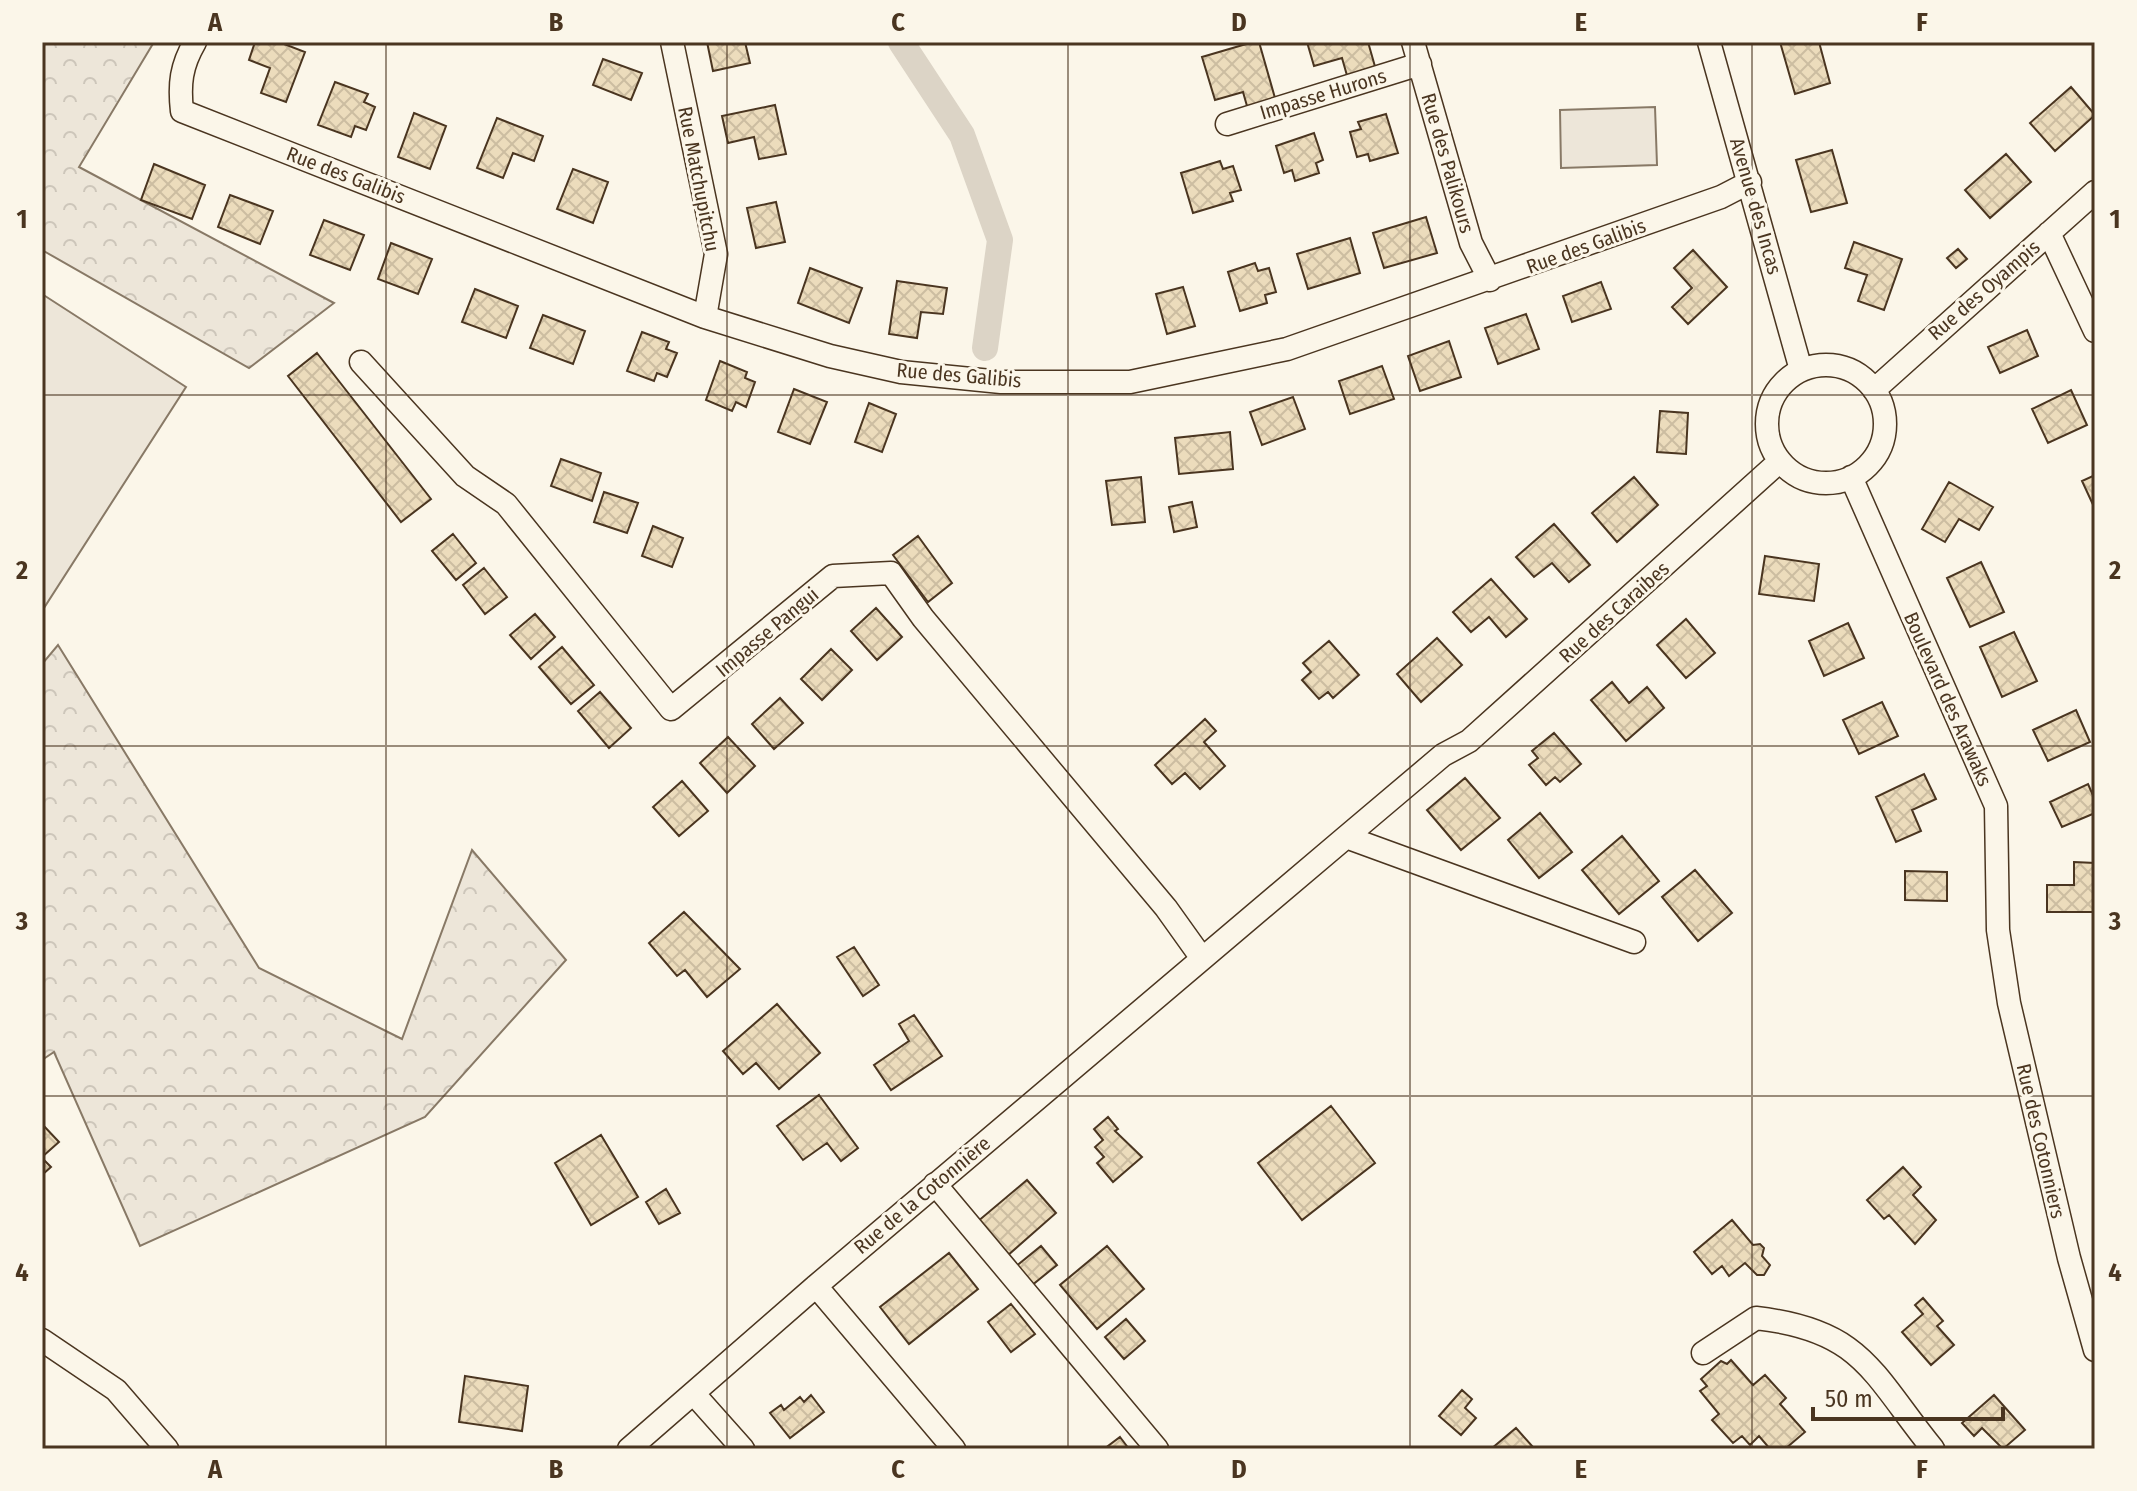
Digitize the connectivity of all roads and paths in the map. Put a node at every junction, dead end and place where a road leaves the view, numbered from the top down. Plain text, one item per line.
1 (195, 42) edge
2 (672, 42) edge
3 (1413, 42) edge
4 (1709, 42) edge
5 (1420, 64) junction
6 (1227, 124) dead end
7 (1750, 182) junction
8 (2095, 192) edge
9 (2049, 233) junction
10 (1490, 280) junction
11 (705, 317) junction
12 (2095, 331) edge
13 (361, 362) dead end
14 (1801, 370) junction
15 (1874, 390) junction
16 (1780, 461) junction
17 (1851, 477) junction
18 (1346, 837) junction
19 (1998, 930) joint
20 (1634, 942) dead end
21 (1209, 950) junction
22 (935, 1184) junction
23 (816, 1286) junction
24 (42, 1340) edge
25 (2095, 1350) edge
26 (1703, 1353) dead end
27 (694, 1394) junction
28 (167, 1449) edge
29 (629, 1449) edge
30 (743, 1449) edge
31 (954, 1449) edge
32 (1157, 1449) edge
33 (1933, 1449) edge

1 - 11 street, Rue des Galibis
2 - 11 street, Rue Matchupitchu
3 - 5 street, Rue des Palikours
4 - 7 street, Avenue des Incas
5 - 6 street, Impasse Hurons
5 - 10 street, Rue des Palikours
7 - 10 street, Rue des Galibis
7 - 14 street, Avenue des Incas
8 - 9 street, Rue des Oyampis
9 - 12 street
9 - 15 street, Rue des Oyampis
10 - 11 street, Rue des Galibis
13 - 21 street, Impasse Pangui
14 - 15 street
14 - 16 street
15 - 17 street
16 - 17 street
16 - 18 street, Rue des Caraibes
17 - 19 street, Boulevard des Arawaks
18 - 20 street
18 - 21 street, Rue de la Cotonnière
19 - 25 street, Rue des Cotonniers
21 - 22 street, Rue de la Cotonnière
22 - 23 street, Rue de la Cotonnière
22 - 32 street
23 - 27 street, Rue de la Cotonnière
23 - 31 street
24 - 28 street
26 - 33 street
27 - 29 street, Rue de la Cotonnière
27 - 30 street

